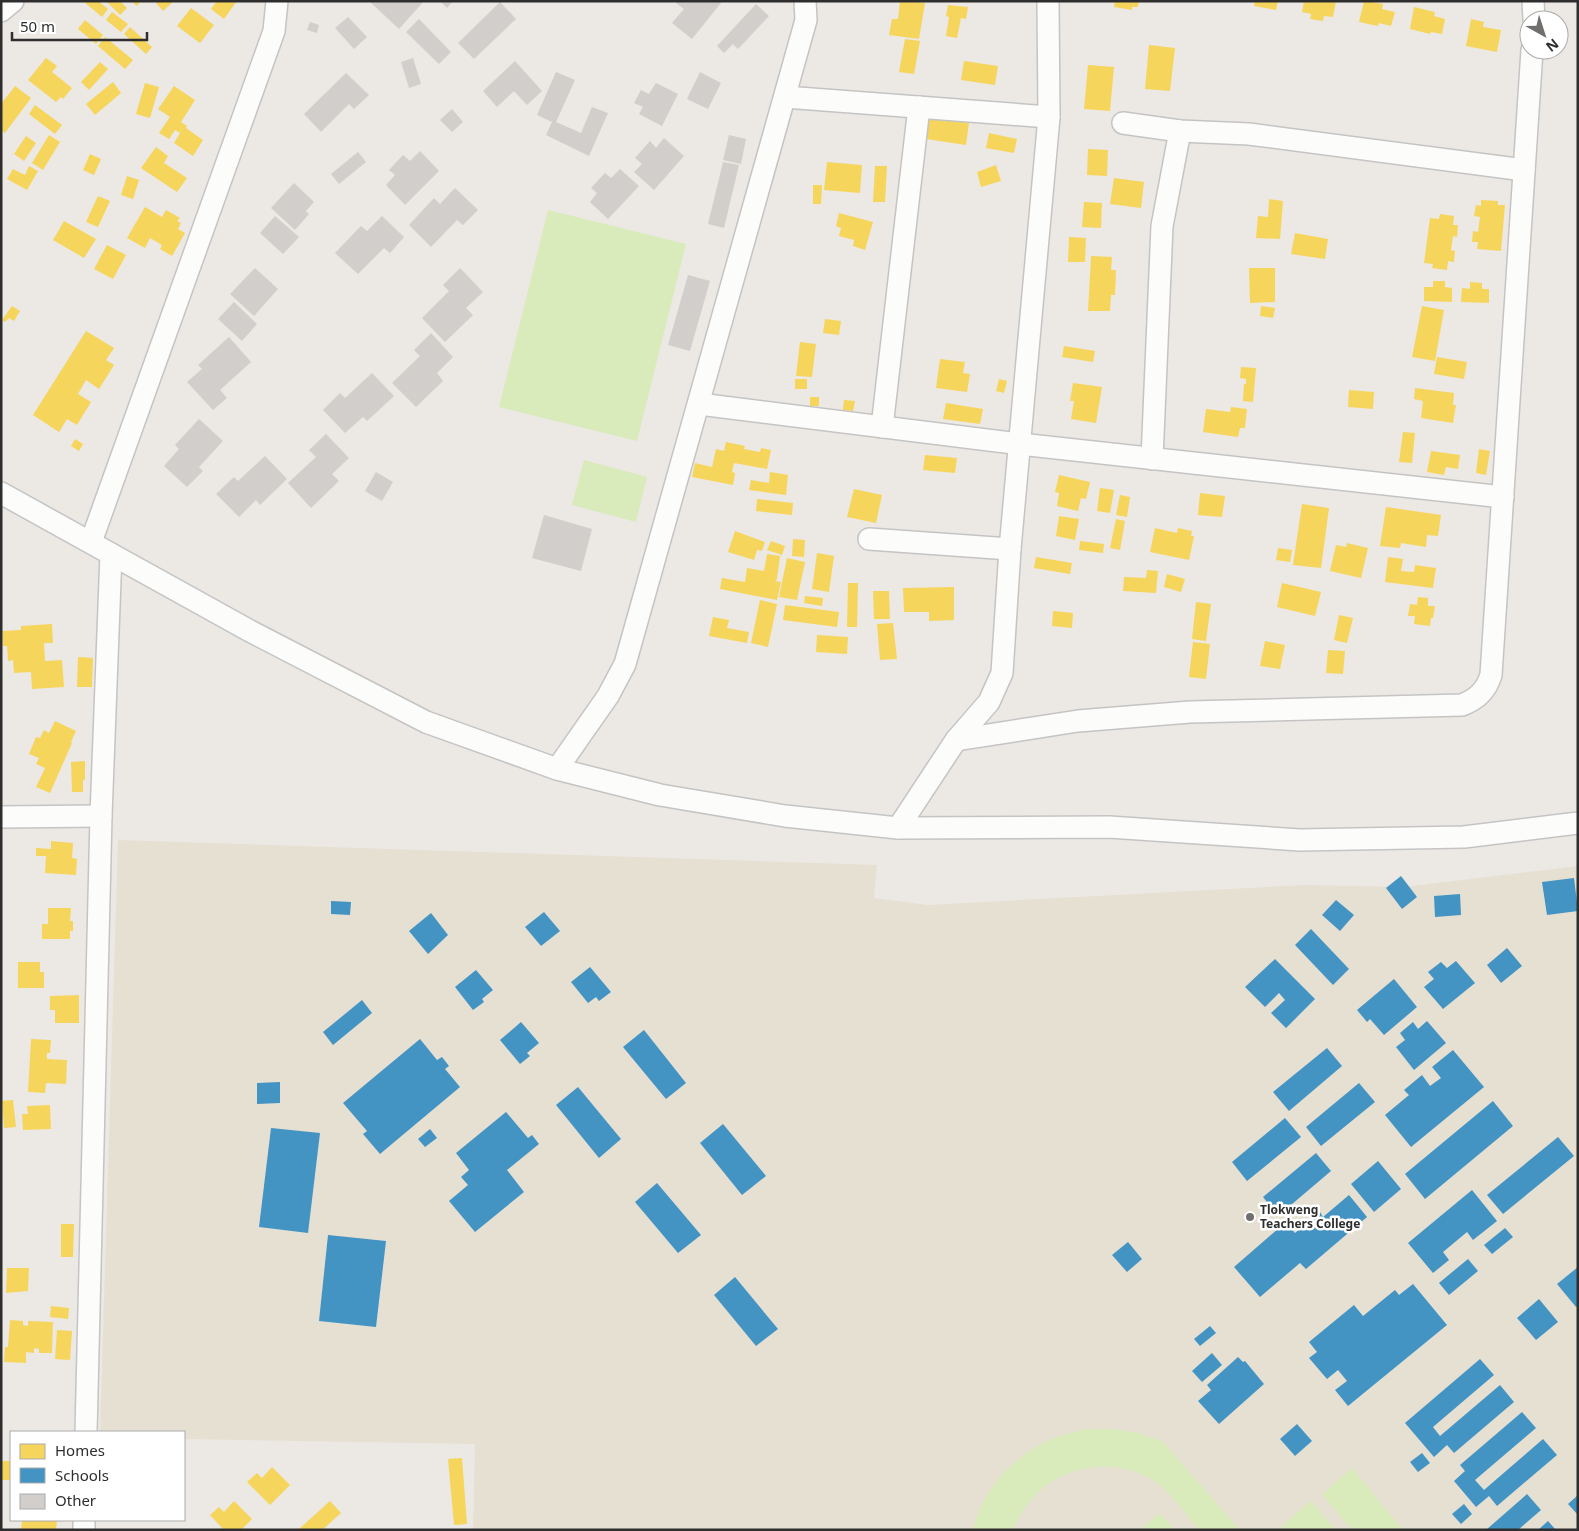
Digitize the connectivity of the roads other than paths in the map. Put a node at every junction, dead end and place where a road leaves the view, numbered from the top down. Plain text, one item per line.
1 (13, 1) edge
2 (277, 1) edge
3 (805, 1) edge
4 (1048, 1) edge
5 (1, 11) edge
6 (1531, 60) edge
7 (785, 97) junction
8 (919, 107) junction
9 (1048, 117) junction
10 (1123, 123) dead end
11 (1180, 131) junction
12 (1524, 170) junction
13 (699, 404) junction
14 (882, 427) junction
15 (1020, 444) junction
16 (1152, 459) junction
17 (1, 493) edge
18 (1503, 497) junction
19 (869, 539) dead end
20 (91, 542) junction
21 (1010, 549) junction
22 (110, 554) junction
23 (956, 740) junction
24 (557, 769) junction
25 (101, 816) junction
26 (1, 817) edge
27 (1578, 823) edge
28 (898, 828) junction
29 (86, 1431) edge

1 - 5 street
2 - 20 street
3 - 7 street
4 - 9 street
6 - 12 street
7 - 8 street
7 - 13 street
8 - 9 street
8 - 14 street
9 - 15 street
10 - 11 street
11 - 12 street
11 - 16 street
12 - 18 street
13 - 14 street
13 - 24 street
14 - 15 street
15 - 16 street
15 - 21 street
16 - 18 street
17 - 20 street
18 - 23 street
19 - 21 street
20 - 22 street
21 - 23 street
22 - 24 street
22 - 25 street
23 - 28 street
24 - 28 street
25 - 26 street
25 - 29 street
27 - 28 street

